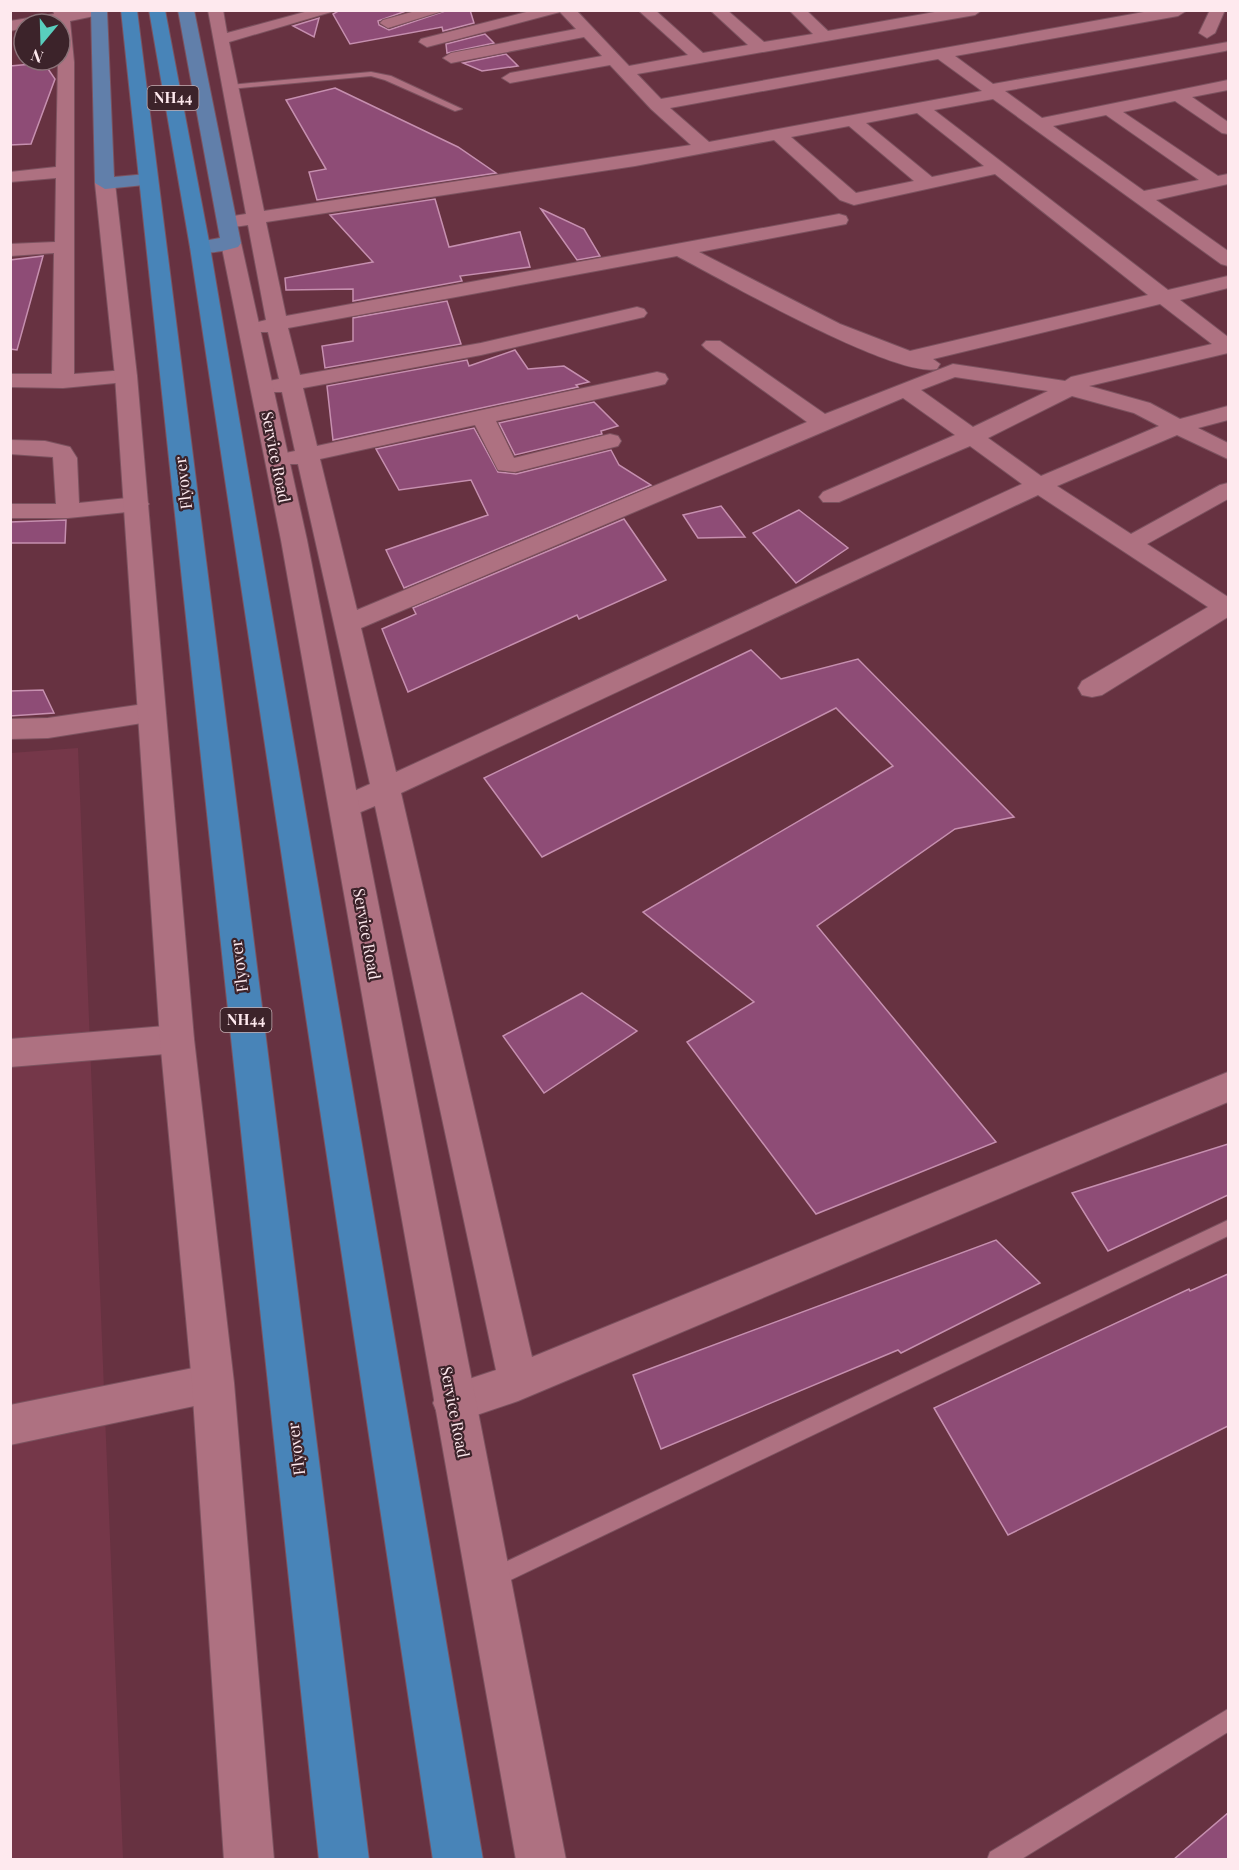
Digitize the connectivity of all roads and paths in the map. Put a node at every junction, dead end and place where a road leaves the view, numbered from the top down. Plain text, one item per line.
1 (129, 10) edge
2 (157, 10) edge
3 (215, 10) edge
4 (332, 10) edge
5 (440, 10) edge
6 (554, 10) edge
7 (567, 10) edge
8 (645, 10) edge
9 (717, 10) edge
10 (796, 10) edge
11 (871, 10) edge
12 (99, 11) edge
13 (965, 11) edge
14 (1177, 11) edge
15 (188, 12) edge
16 (72, 13) edge
17 (1217, 21) edge
18 (388, 23) dead end
19 (890, 25) junction
20 (589, 31) junction
21 (825, 36) junction
22 (220, 40) junction
23 (427, 42) dead end
24 (760, 47) junction
25 (1227, 47) edge
26 (943, 55) junction
27 (699, 57) junction
28 (451, 58) dead end
29 (620, 65) junction
30 (66, 72) edge
31 (510, 78) dead end
32 (1228, 85) edge
33 (230, 87) junction
34 (993, 91) junction
35 (1177, 95) junction
36 (657, 105) junction
37 (920, 107) junction
38 (458, 109) dead end
39 (1109, 110) junction
40 (853, 120) junction
41 (1040, 124) junction
42 (1228, 129) edge
43 (778, 134) junction
44 (705, 148) junction
45 (998, 168) junction
46 (65, 172) junction
47 (10, 177) edge
48 (147, 180) junction
49 (1216, 182) edge
50 (105, 183) junction
51 (928, 183) junction
52 (1142, 197) junction
53 (1228, 200) edge
54 (255, 217) junction
55 (839, 220) dead end
56 (1218, 231) dead end
57 (1197, 236) junction
58 (219, 237) junction
59 (64, 247) junction
60 (681, 249) junction
61 (10, 250) edge
62 (1228, 260) edge
63 (1228, 282) edge
64 (1164, 298) junction
65 (637, 313) dead end
66 (264, 326) junction
67 (713, 345) dead end
68 (1228, 347) edge
69 (909, 358) junction
70 (953, 370) junction
71 (126, 376) junction
72 (657, 379) dead end
73 (10, 380) edge
74 (63, 381) junction
75 (277, 386) junction
76 (1067, 388) junction
77 (905, 389) junction
78 (1228, 413) edge
79 (483, 418) junction
80 (824, 424) junction
81 (1178, 426) junction
82 (971, 437) junction
83 (610, 441) dead end
84 (10, 447) edge
85 (1228, 452) edge
86 (293, 458) junction
87 (1039, 485) junction
88 (1228, 490) edge
89 (831, 497) dead end
90 (137, 504) junction
91 (10, 511) edge
92 (68, 511) junction
93 (1130, 544) junction
94 (1228, 607) edge
95 (347, 624) junction
96 (1092, 688) dead end
97 (150, 713) junction
98 (10, 729) edge
99 (386, 789) junction
100 (344, 808) junction
101 (177, 1039) junction
102 (10, 1053) edge
103 (1228, 1087) edge
104 (1228, 1228) edge
105 (518, 1382) junction
106 (213, 1383) junction
107 (453, 1403) junction
108 (10, 1425) edge
109 (488, 1580) junction
110 (1228, 1720) edge
111 (249, 1860) edge
112 (344, 1860) edge
113 (458, 1860) edge
114 (541, 1860) edge
115 (998, 1860) edge

1 - 48 highway, NH44
2 - 58 highway, NH44
3 - 22 street
4 - 22 street
5 - 18 street
6 - 23 street
7 - 20 street
8 - 27 street
9 - 24 street
10 - 21 street
11 - 19 street
12 - 16 street
12 - 50 main road
13 - 19 street
14 - 17 street
14 - 26 street
15 - 58 main road, Service Road
17 - 25 street
19 - 21 street
20 - 28 street
20 - 29 street
21 - 24 street
22 - 33 street
24 - 27 street
25 - 34 street
26 - 34 street
26 - 36 street
27 - 29 street
29 - 31 street
29 - 36 street
30 - 46 street
32 - 35 street
33 - 38 lane
33 - 54 street
34 - 37 street
34 - 41 street
35 - 39 street
35 - 42 street
36 - 44 street
37 - 40 street
37 - 45 street
39 - 41 street
39 - 49 street
40 - 43 street
40 - 51 street
41 - 52 street
43 - 44 street
43 - 51 street
44 - 54 street
45 - 51 street
45 - 64 street
46 - 47 street
46 - 59 street
48 - 50 main road
48 - 112 highway, Flyover / NH44
49 - 52 street
49 - 53 street
50 - 71 street
52 - 57 street
54 - 58 street
54 - 66 street
55 - 60 street
56 - 57 street
57 - 62 street
58 - 66 street, Service Road
58 - 113 highway, NH44
59 - 61 street
59 - 74 street
60 - 66 street
60 - 69 street
63 - 64 street
64 - 68 street
64 - 69 street
65 - 75 street
66 - 75 street, Service Road
67 - 80 street
68 - 76 street
69 - 70 street
70 - 76 street
70 - 77 street
71 - 74 street
71 - 90 street
72 - 79 street
73 - 74 street
75 - 86 street, Service Road
76 - 81 street
76 - 82 street
77 - 80 street
77 - 82 street
78 - 81 street
79 - 83 street
79 - 86 street
80 - 95 street
81 - 85 street
81 - 87 street
82 - 87 street
82 - 89 street
84 - 92 street
86 - 95 street
86 - 100 street, Service Road
87 - 93 street
87 - 99 street
88 - 93 street
90 - 92 street
90 - 97 street
91 - 92 street
93 - 94 street
94 - 96 street
95 - 99 street
97 - 98 street
97 - 101 street
99 - 100 street
99 - 105 street
100 - 107 street, Service Road
101 - 102 street
101 - 106 street
103 - 105 street
104 - 109 lane
105 - 107 street
106 - 108 street
106 - 111 street
107 - 109 street, Service Road
109 - 114 street, Service Road
110 - 115 lane

